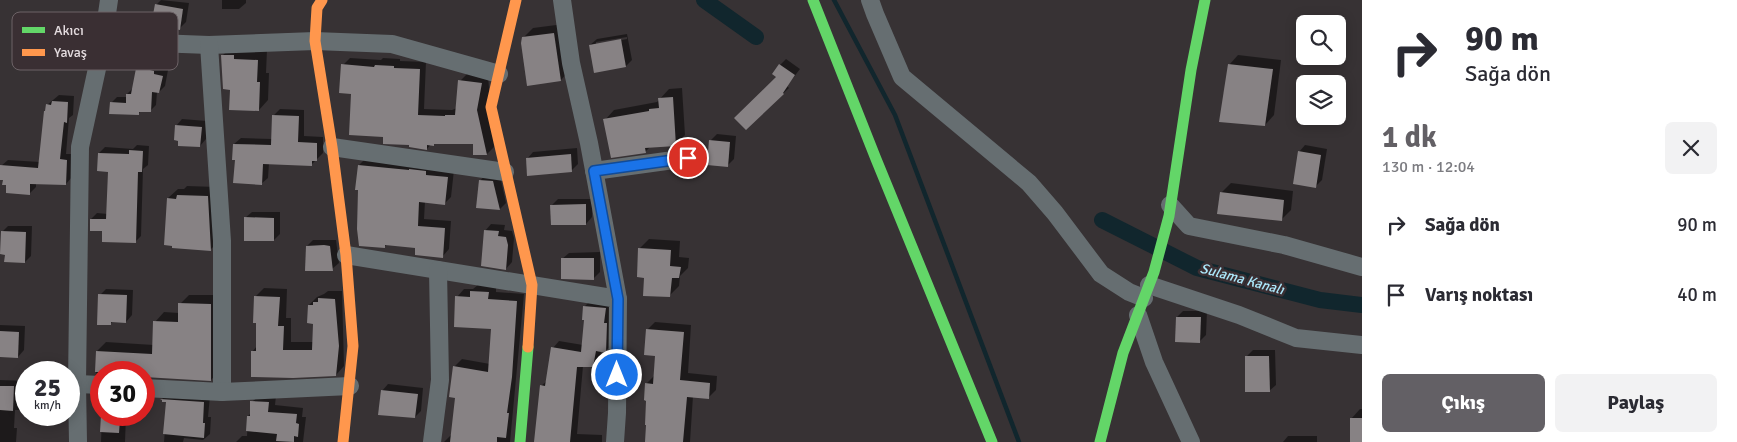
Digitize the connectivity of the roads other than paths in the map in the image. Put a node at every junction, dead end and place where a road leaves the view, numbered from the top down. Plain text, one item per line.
1 (322, 0) edge
2 (516, 0) edge
3 (562, 0) edge
4 (813, 0) edge
5 (870, 0) edge
6 (1205, 0) edge
7 (315, 41) junction
8 (178, 44) edge
9 (209, 45) junction
10 (97, 70) edge
11 (499, 74) junction
12 (332, 147) junction
13 (688, 158) dead end
14 (594, 171) junction
15 (505, 172) junction
16 (1170, 211) junction
17 (346, 255) junction
18 (1362, 266) edge
19 (438, 270) junction
20 (532, 285) junction
21 (1149, 285) junction
22 (618, 299) junction
23 (1138, 315) junction
24 (1362, 345) edge
25 (77, 361) edge
26 (350, 386) junction
27 (155, 389) edge
28 (222, 392) junction
29 (78, 426) edge
30 (78, 442) edge
31 (343, 442) edge
32 (432, 442) edge
33 (520, 442) edge
34 (615, 442) edge
35 (992, 442) edge
36 (1100, 442) edge
37 (1191, 442) edge

1 - 7 street
2 - 11 street
3 - 14 street
4 - 35 street
5 - 21 street
6 - 16 street
7 - 9 street
7 - 11 street
7 - 12 street
8 - 9 street
9 - 28 street
10 - 25 street
11 - 15 street
12 - 15 street
12 - 17 street
13 - 14 street
14 - 22 street
15 - 20 street
16 - 18 street
16 - 21 street
17 - 19 street
17 - 26 street
19 - 20 street
19 - 32 street
20 - 22 street
20 - 33 street
21 - 23 street
21 - 24 street
22 - 34 street
23 - 36 street
23 - 37 street
26 - 28 street
26 - 31 street
27 - 28 street
29 - 30 street

